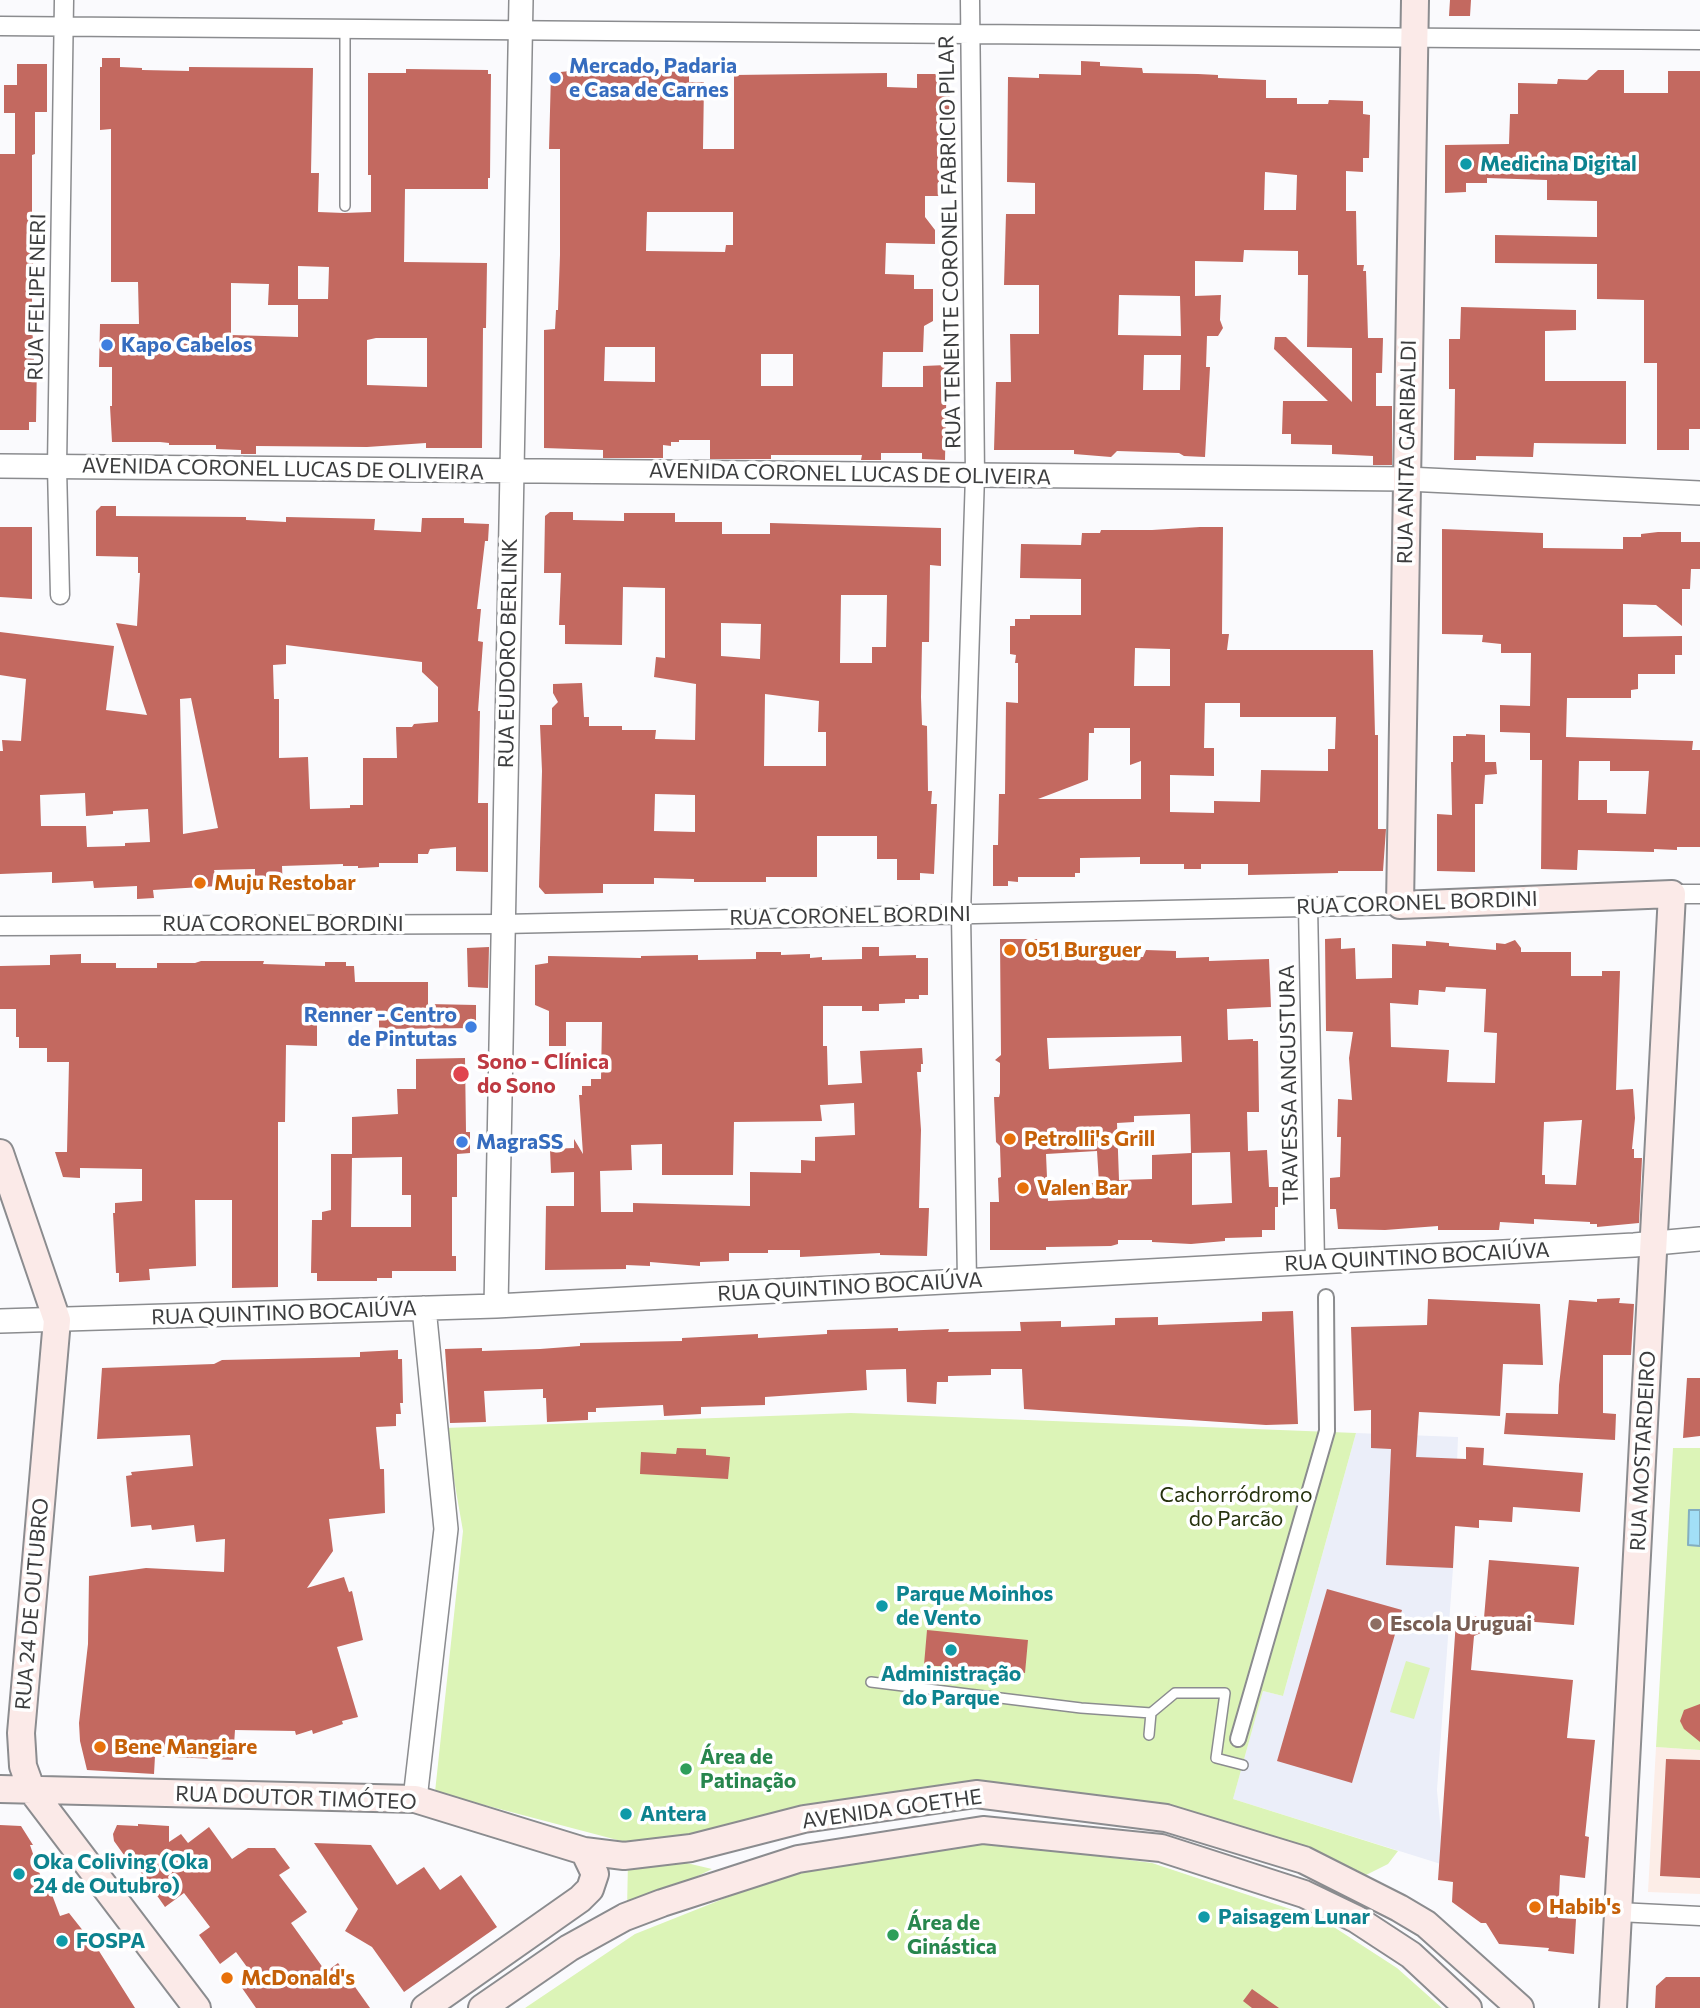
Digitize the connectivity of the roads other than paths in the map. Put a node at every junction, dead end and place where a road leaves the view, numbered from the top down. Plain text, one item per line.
1 (64, 0) edge
2 (521, 0) edge
3 (970, 0) edge
4 (1415, 0) edge
5 (0, 26) edge
6 (64, 26) junction
7 (345, 29) junction
8 (520, 30) junction
9 (970, 34) junction
10 (1414, 37) junction
11 (1700, 40) edge
12 (345, 206) dead end
13 (0, 466) edge
14 (57, 467) junction
15 (512, 471) junction
16 (975, 475) junction
17 (1407, 479) junction
18 (1700, 493) edge
19 (60, 595) dead end
20 (1672, 894) junction
21 (1700, 894) edge
22 (1400, 905) junction
23 (1308, 906) junction
24 (961, 914) junction
25 (503, 924) junction
26 (0, 926) edge
27 (0, 1153) edge
28 (1700, 1239) edge
29 (1654, 1244) junction
30 (1315, 1262) junction
31 (967, 1281) junction
32 (1326, 1297) dead end
33 (496, 1306) junction
34 (424, 1308) junction
35 (57, 1320) junction
36 (0, 1321) edge
37 (870, 1682) dead end
38 (1151, 1713) junction
39 (1149, 1735) dead end
40 (1238, 1739) dead end
41 (1242, 1765) dead end
42 (0, 1789) edge
43 (32, 1791) junction
44 (415, 1799) junction
45 (584, 1851) junction
46 (1618, 1912) junction
47 (1700, 1916) edge
48 (197, 2008) edge
49 (425, 2008) edge
50 (482, 2008) edge
51 (1468, 2008) edge
52 (1520, 2008) edge
53 (1614, 2008) edge

1 - 6 street, RUA FELIPE NERI
2 - 8 street, RUA EUDORO BERLINK
3 - 9 street, RUA TENENTE CORONEL FABRICIO PILAR
4 - 10 main road, RUA ANITA GARIBALDI
5 - 6 street
6 - 7 street
6 - 14 street, RUA FELIPE NERI
7 - 8 street
7 - 12 lane
8 - 9 street
8 - 15 street, RUA EUDORO BERLINK
9 - 10 street
9 - 16 street, RUA TENENTE CORONEL FABRICIO PILAR
10 - 11 street
10 - 17 main road, RUA ANITA GARIBALDI
13 - 14 street, AVENIDA CORONEL LUCAS DE OLIVEIRA
14 - 15 street, AVENIDA CORONEL LUCAS DE OLIVEIRA
14 - 19 street, RUA FELIPE NERI
15 - 16 street, AVENIDA CORONEL LUCAS DE OLIVEIRA
15 - 25 street, RUA EUDORO BERLINK
16 - 17 street, AVENIDA CORONEL LUCAS DE OLIVEIRA
16 - 24 street, RUA TENENTE CORONEL FABRICIO PILAR
17 - 18 street, AVENIDA CORONEL LUCAS DE OLIVEIRA
17 - 22 main road, RUA ANITA GARIBALDI
20 - 21 street, RUA CORONEL BORDINI
20 - 22 main road, RUA CORONEL BORDINI
20 - 29 main road, RUA MOSTARDEIRO
22 - 23 street, RUA CORONEL BORDINI
23 - 24 street, RUA CORONEL BORDINI
23 - 30 street, TRAVESSA ANGUSTURA
24 - 25 street, RUA CORONEL BORDINI
24 - 31 street, RUA TENENTE CORONEL FABRICIO PILAR
25 - 26 street, RUA CORONEL BORDINI
25 - 33 street, RUA EUDORO BERLINK
27 - 35 main road, RUA 24 DE OUTUBRO
28 - 29 street, RUA QUINTINO BOCAIÚVA
29 - 30 street, RUA QUINTINO BOCAIÚVA
29 - 46 main road, RUA MOSTARDEIRO
30 - 31 street, RUA QUINTINO BOCAIÚVA
31 - 33 street, RUA QUINTINO BOCAIÚVA
32 - 40 street
33 - 34 street, RUA QUINTINO BOCAIÚVA
34 - 35 street, RUA QUINTINO BOCAIÚVA
34 - 44 street
35 - 36 street, RUA QUINTINO BOCAIÚVA
35 - 43 main road, RUA 24 DE OUTUBRO
37 - 38 lane
38 - 39 lane
38 - 41 lane
42 - 43 main road, RUA DOUTOR TIMÓTEO
43 - 44 main road, RUA DOUTOR TIMÓTEO
43 - 48 main road, RUA 24 DE OUTUBRO
44 - 45 main road, RUA DOUTOR TIMÓTEO
45 - 49 main road
45 - 52 main road, AVENIDA GOETHE
46 - 47 street
46 - 53 main road, RUA MOSTARDEIRO
50 - 51 main road, AVENIDA GOETHE

